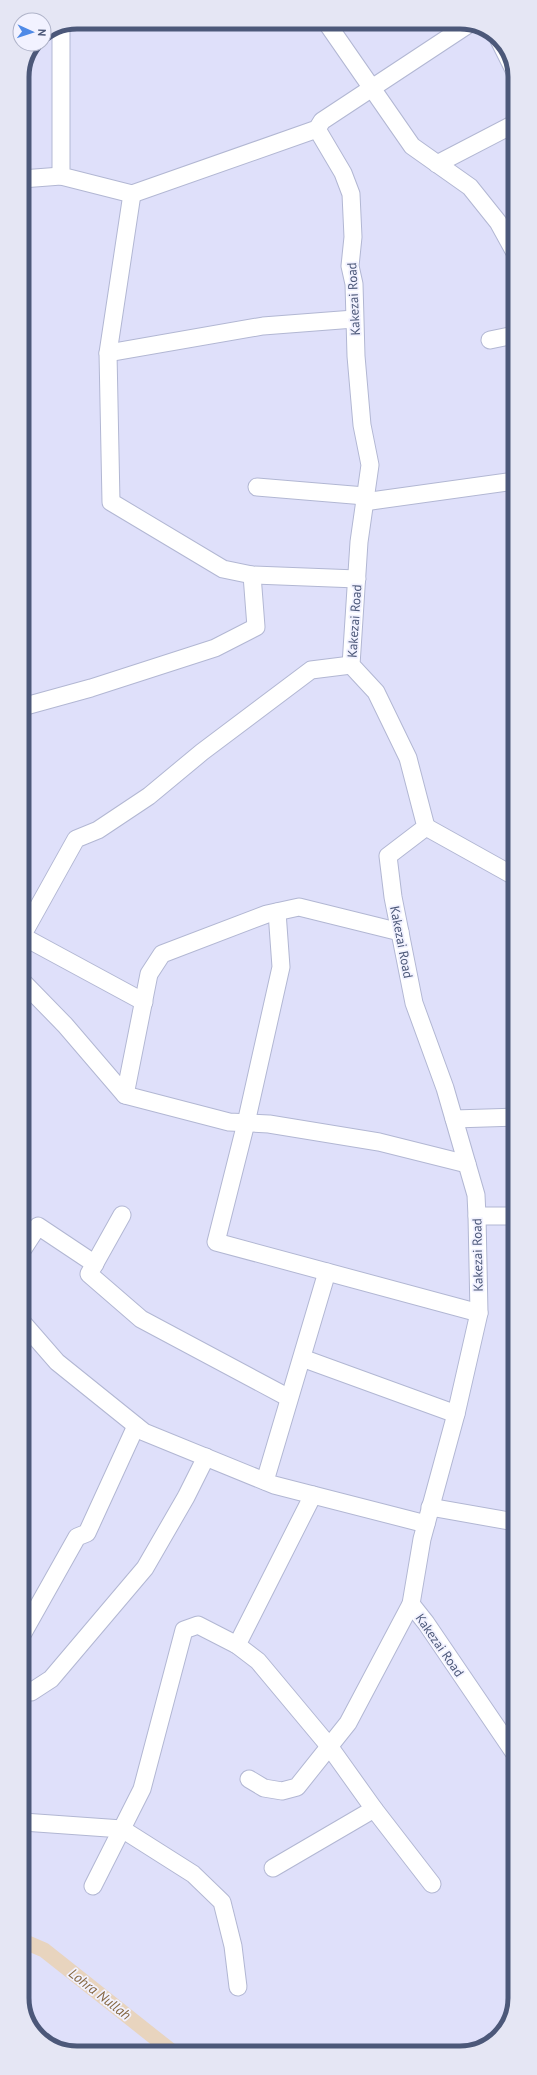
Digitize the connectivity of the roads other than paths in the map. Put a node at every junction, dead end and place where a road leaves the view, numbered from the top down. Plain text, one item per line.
1 (331, 29) edge
2 (461, 29) edge
3 (61, 32) edge
4 (372, 88) junction
5 (508, 127) edge
6 (316, 129) junction
7 (437, 164) junction
8 (61, 176) junction
9 (29, 178) edge
10 (132, 194) junction
11 (508, 240) edge
12 (354, 319) junction
13 (508, 336) edge
14 (490, 340) dead end
15 (108, 353) junction
16 (508, 482) edge
17 (257, 487) dead end
18 (365, 499) junction
19 (252, 575) junction
20 (356, 579) junction
21 (351, 664) junction
22 (29, 705) edge
23 (426, 827) junction
24 (508, 873) edge
25 (277, 912) junction
26 (29, 923) edge
27 (400, 932) junction
28 (29, 940) edge
29 (29, 988) edge
30 (144, 1002) junction
31 (125, 1095) junction
32 (508, 1117) edge
33 (454, 1119) junction
34 (246, 1123) junction
35 (467, 1164) junction
36 (122, 1215) dead end
37 (477, 1216) junction
38 (508, 1216) edge
39 (29, 1240) edge
40 (95, 1264) junction
41 (327, 1272) junction
42 (479, 1314) junction
43 (29, 1330) edge
44 (302, 1358) junction
45 (289, 1398) junction
46 (456, 1414) junction
47 (136, 1426) junction
48 (206, 1457) junction
49 (265, 1481) junction
50 (313, 1495) junction
51 (430, 1508) junction
52 (508, 1521) edge
53 (426, 1524) junction
54 (411, 1604) junction
55 (29, 1622) edge
56 (237, 1645) junction
57 (29, 1692) edge
58 (508, 1744) edge
59 (329, 1746) junction
60 (249, 1779) dead end
61 (374, 1809) junction
62 (29, 1822) edge
63 (122, 1829) junction
64 (273, 1868) dead end
65 (432, 1884) dead end
66 (93, 1886) dead end
67 (238, 1986) dead end

1 - 4 street
2 - 4 street
3 - 8 street
4 - 6 street
4 - 7 street
5 - 7 street
6 - 10 street
6 - 12 street, Kakezai Road
7 - 11 street
8 - 9 street
8 - 10 street
10 - 15 street
12 - 15 street
12 - 18 street, Kakezai Road
13 - 14 street
15 - 19 street
16 - 18 street
17 - 18 street
18 - 20 street, Kakezai Road
19 - 20 street
19 - 22 street
20 - 21 street, Kakezai Road
21 - 23 street, Kakezai Road
21 - 26 street
23 - 24 street
23 - 27 street, Kakezai Road
25 - 27 street
25 - 30 street
25 - 34 street
27 - 33 street, Kakezai Road
28 - 30 street
29 - 31 street
30 - 31 street
31 - 34 street
32 - 33 street
33 - 35 street, Kakezai Road
34 - 35 street
34 - 41 street
35 - 37 street, Kakezai Road
36 - 40 street
37 - 38 street
37 - 42 street, Kakezai Road
39 - 40 street
40 - 45 street
41 - 42 street
41 - 44 street
42 - 46 street, Kakezai Road
43 - 47 street
44 - 45 street
44 - 46 street
45 - 49 street
46 - 51 street, Kakezai Road
47 - 48 street
47 - 55 street
48 - 49 street
48 - 57 street
49 - 50 street
50 - 53 street
50 - 56 street
51 - 52 street
51 - 53 street, Kakezai Road
53 - 54 street, Kakezai Road
54 - 58 street, Kakezai Road
54 - 59 street
56 - 59 street
56 - 63 street
59 - 60 street
59 - 61 street
61 - 64 street
61 - 65 street
62 - 63 street
63 - 66 street
63 - 67 street

